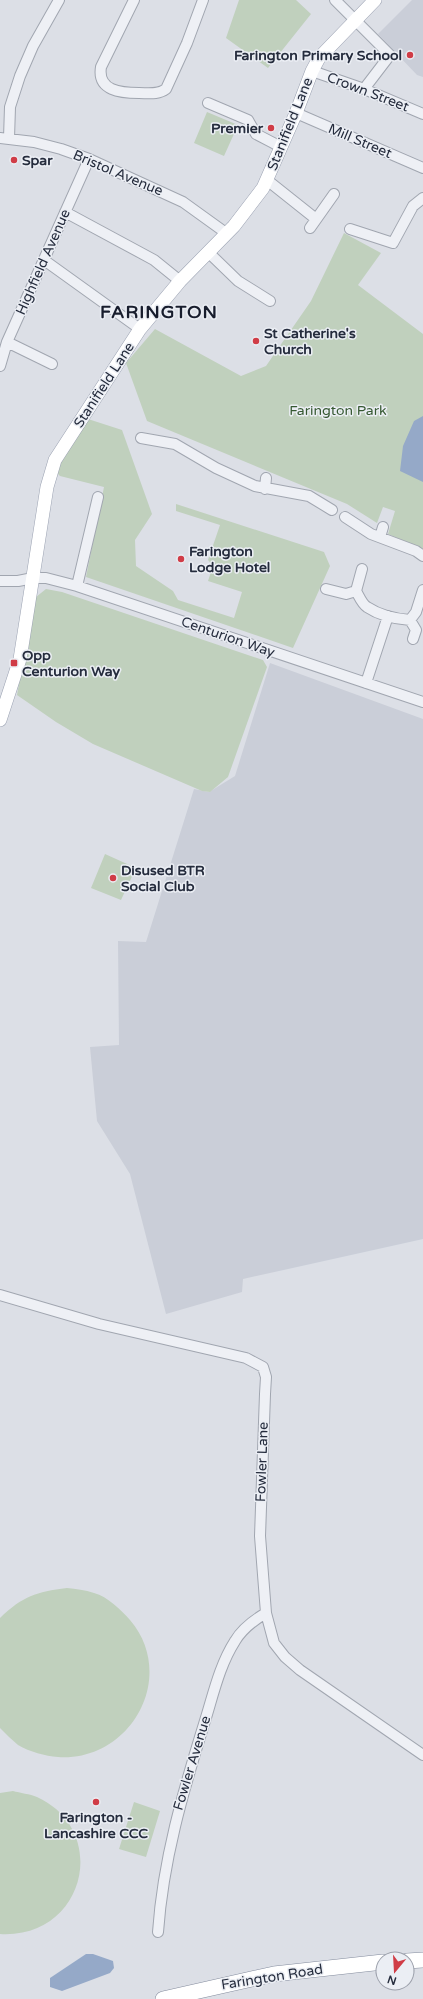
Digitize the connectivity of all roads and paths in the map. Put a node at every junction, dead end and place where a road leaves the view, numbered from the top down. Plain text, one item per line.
1 (59, 0) edge
2 (134, 0) edge
3 (203, 0) edge
4 (335, 0) edge
5 (375, 0) edge
6 (355, 20) junction
7 (312, 71) junction
8 (364, 90) junction
9 (208, 103) dead end
10 (296, 113) junction
11 (423, 114) edge
12 (4, 138) edge
13 (281, 147) junction
14 (89, 159) junction
15 (423, 168) edge
16 (266, 180) junction
17 (334, 194) dead end
18 (423, 198) edge
19 (65, 212) junction
20 (316, 219) junction
21 (310, 228) dead end
22 (350, 229) dead end
23 (226, 233) junction
24 (208, 252) junction
25 (44, 260) junction
26 (180, 281) junction
27 (270, 301) dead end
28 (140, 329) junction
29 (7, 342) junction
30 (52, 364) dead end
31 (0, 366) edge
32 (141, 438) dead end
33 (266, 478) dead end
34 (265, 489) junction
35 (98, 497) dead end
36 (332, 510) dead end
37 (345, 518) dead end
38 (383, 526) dead end
39 (380, 537) junction
40 (423, 556) edge
41 (362, 569) dead end
42 (33, 578) junction
43 (0, 581) edge
44 (77, 586) junction
45 (326, 589) dead end
46 (423, 590) edge
47 (356, 591) junction
48 (388, 616) junction
49 (410, 620) junction
50 (413, 639) dead end
51 (366, 683) junction
52 (423, 702) edge
53 (0, 720) edge
54 (0, 1295) edge
55 (266, 1613) junction
56 (423, 1755) edge
57 (158, 1932) dead end
58 (375, 1963) edge
59 (163, 1999) edge

1 - 12 street
2 - 3 street
4 - 6 street
5 - 6 main road, Stanifield Lane
6 - 7 main road, Stanifield Lane
6 - 8 street
7 - 8 street, Crown Street
7 - 10 main road, Stanifield Lane
8 - 11 street, Crown Street
9 - 13 street
10 - 13 main road, Stanifield Lane
10 - 15 street, Mill Street
12 - 14 street, Bristol Avenue
13 - 16 main road, Stanifield Lane
14 - 19 street, Highfield Avenue
14 - 23 street, Bristol Avenue
16 - 20 street
16 - 23 main road, Stanifield Lane
17 - 20 street
18 - 22 street
19 - 25 street, Highfield Avenue
19 - 26 street
20 - 21 street
23 - 24 main road, Stanifield Lane
24 - 26 main road, Stanifield Lane
24 - 27 street
25 - 28 street
25 - 29 street, Highfield Avenue
26 - 28 main road, Stanifield Lane
28 - 42 main road, Stanifield Lane
29 - 30 street
29 - 31 street, Highfield Avenue
32 - 34 street
33 - 34 street
34 - 36 street
35 - 44 street
37 - 39 street
38 - 39 street
39 - 40 street
41 - 47 street
42 - 43 street, Centurion Way
42 - 44 street, Centurion Way
42 - 53 main road, Stanifield Lane
44 - 51 street, Centurion Way
45 - 47 street
46 - 49 street
47 - 48 street
48 - 49 street
48 - 51 street
49 - 50 street
51 - 52 street, Centurion Way
54 - 55 street, Fowler Lane
55 - 56 street, Fowler Lane
55 - 57 street, Fowler Avenue
58 - 59 highway, Farington Road

